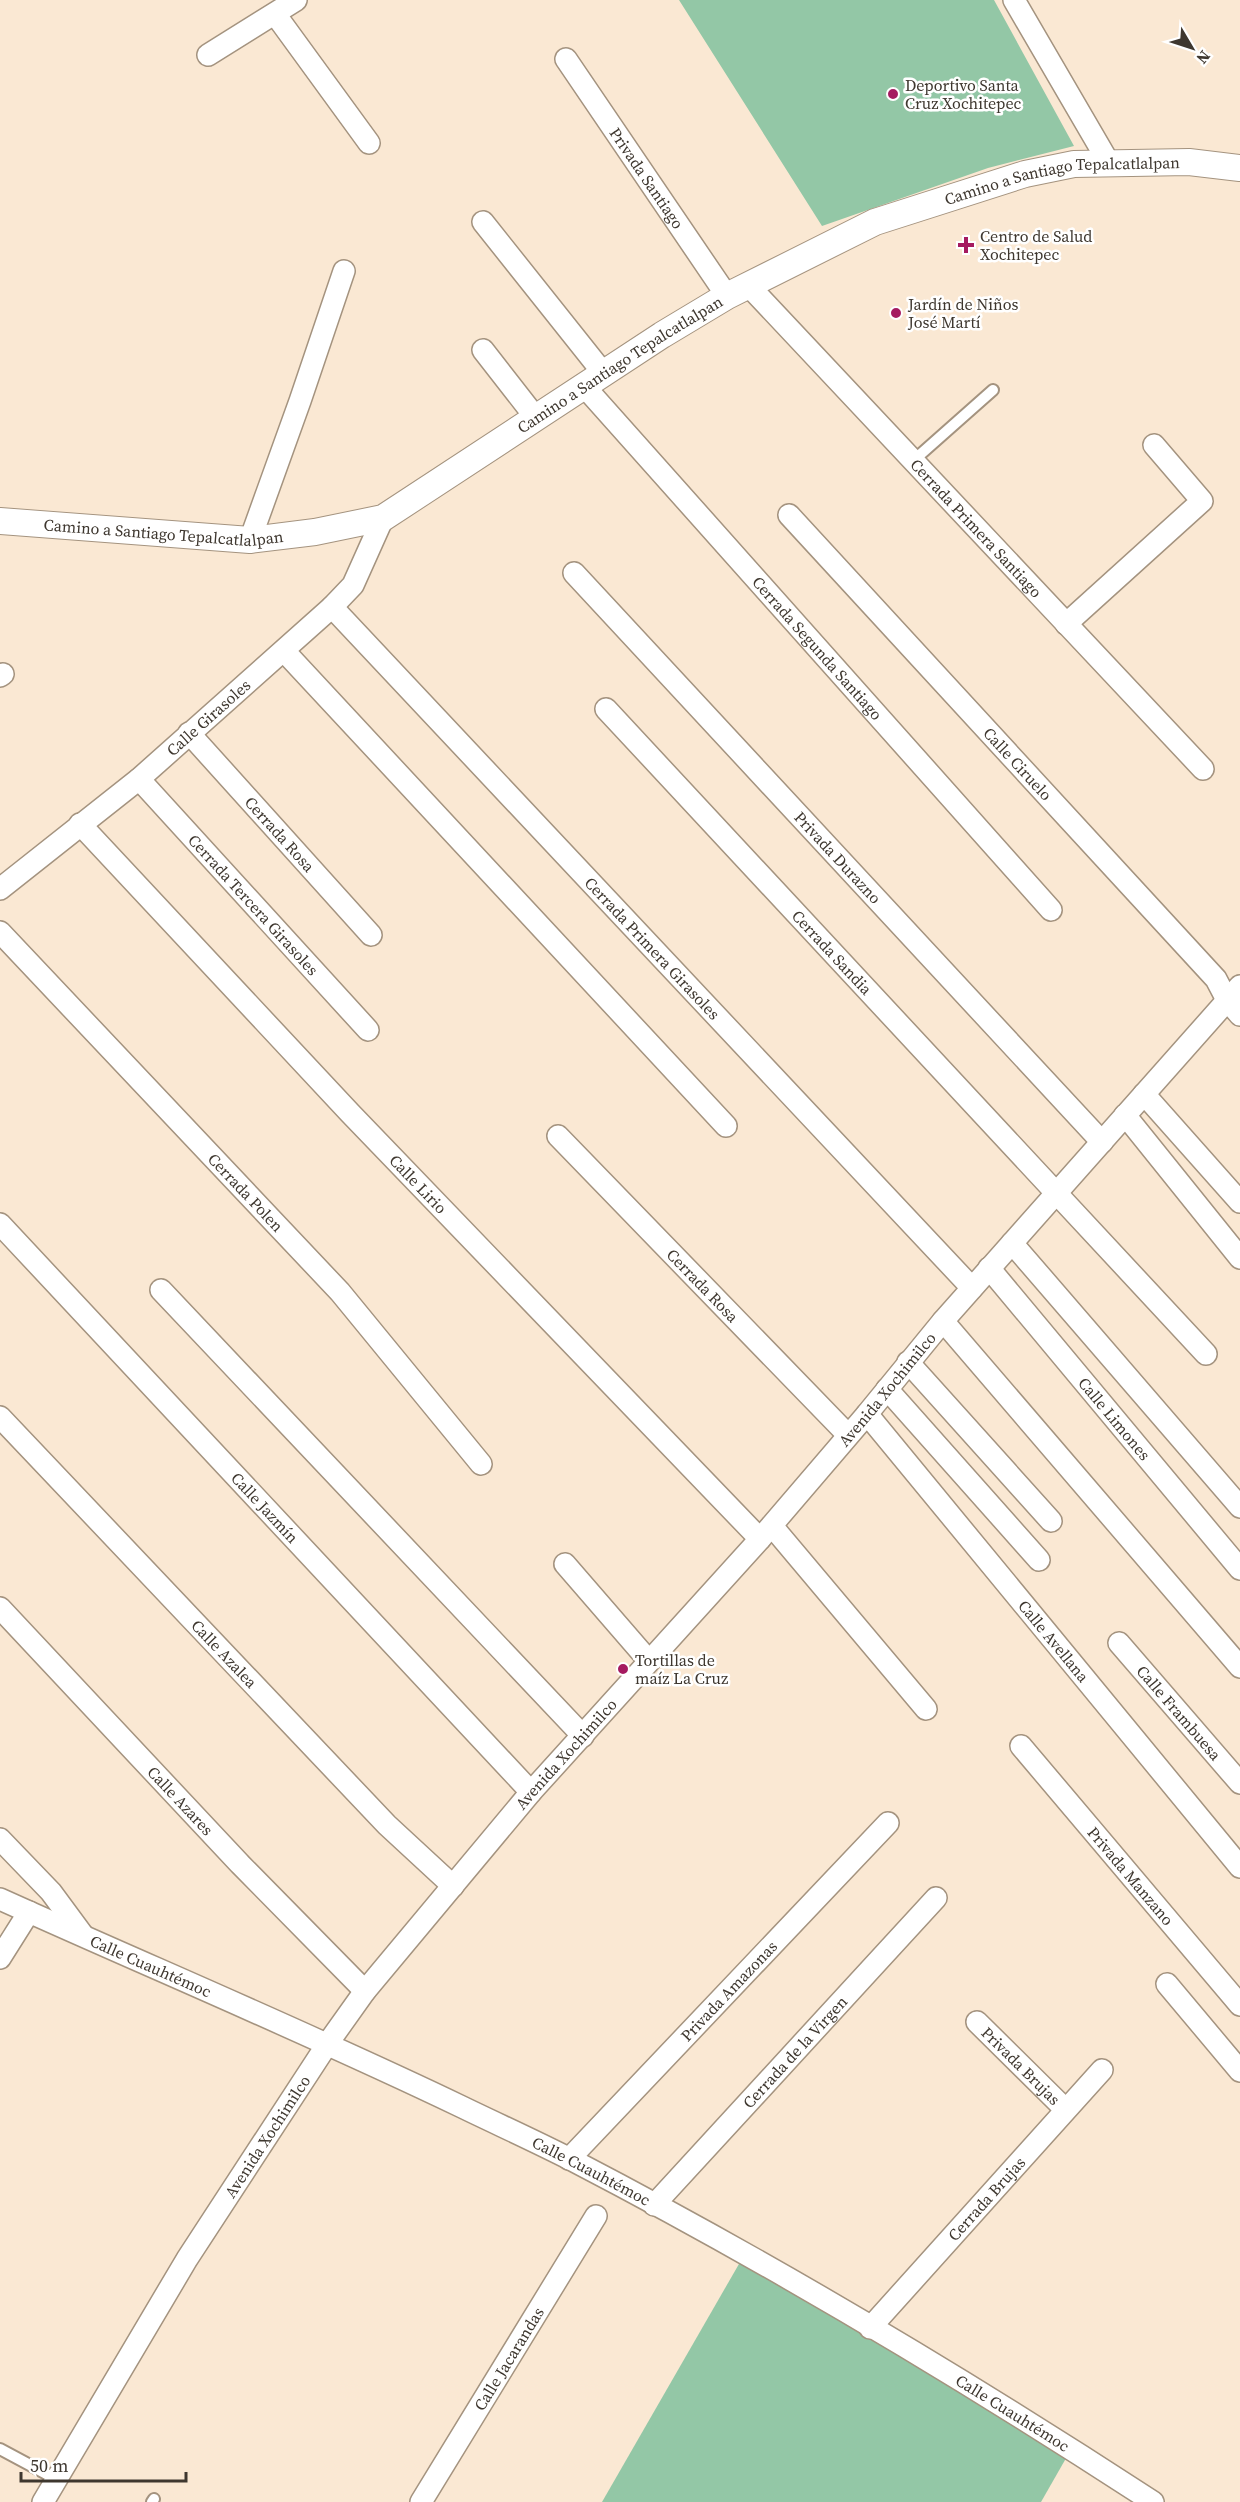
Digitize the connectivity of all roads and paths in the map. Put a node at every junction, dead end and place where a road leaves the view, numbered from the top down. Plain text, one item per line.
1 (296, 0) edge
2 (1014, 0) edge
3 (274, 14) junction
4 (208, 55) dead end
5 (567, 59) dead end
6 (369, 143) dead end
7 (1109, 163) junction
8 (1240, 168) edge
9 (483, 222) dead end
10 (344, 272) dead end
11 (738, 291) junction
12 (483, 350) dead end
13 (594, 380) junction
14 (993, 390) dead end
15 (536, 418) junction
16 (1154, 445) dead end
17 (914, 460) junction
18 (789, 515) dead end
19 (383, 518) junction
20 (0, 521) edge
21 (250, 540) junction
22 (574, 573) dead end
23 (332, 607) junction
24 (1066, 624) junction
25 (285, 652) junction
26 (606, 709) dead end
27 (189, 733) junction
28 (1203, 769) dead end
29 (139, 779) junction
30 (80, 824) junction
31 (0, 889) edge
32 (1051, 910) dead end
33 (0, 932) edge
34 (371, 934) dead end
35 (1236, 1000) edge
36 (368, 1030) dead end
37 (1144, 1094) junction
38 (1125, 1115) junction
39 (726, 1126) dead end
40 (558, 1136) dead end
41 (1102, 1142) junction
42 (1057, 1193) junction
43 (1240, 1202) edge
44 (0, 1224) edge
45 (1012, 1243) junction
46 (1240, 1258) edge
47 (989, 1268) junction
48 (972, 1288) junction
49 (160, 1290) dead end
50 (943, 1321) junction
51 (1206, 1354) dead end
52 (908, 1362) junction
53 (886, 1389) junction
54 (867, 1414) junction
55 (0, 1417) edge
56 (848, 1435) junction
57 (481, 1464) dead end
58 (1240, 1507) edge
59 (1051, 1521) dead end
60 (766, 1532) junction
61 (1039, 1560) dead end
62 (565, 1564) dead end
63 (1240, 1569) edge
64 (0, 1608) edge
65 (1119, 1643) dead end
66 (649, 1661) junction
67 (1240, 1667) edge
68 (926, 1709) dead end
69 (583, 1736) junction
70 (1021, 1746) dead end
71 (1240, 1783) edge
72 (531, 1792) junction
73 (888, 1823) dead end
74 (0, 1839) edge
75 (1240, 1867) edge
76 (453, 1886) junction
77 (936, 1898) dead end
78 (0, 1899) edge
79 (29, 1912) junction
80 (82, 1935) junction
81 (0, 1958) edge
82 (1167, 1984) dead end
83 (365, 1991) junction
84 (1240, 2005) edge
85 (977, 2022) dead end
86 (328, 2043) junction
87 (1102, 2070) dead end
88 (1240, 2071) edge
89 (1065, 2109) junction
90 (569, 2159) junction
91 (654, 2205) junction
92 (596, 2216) dead end
93 (870, 2328) junction
94 (0, 2449) edge
95 (56, 2479) junction
96 (43, 2502) edge
97 (421, 2502) edge
98 (1153, 2502) edge

1 - 3 street
2 - 7 street
3 - 4 street
3 - 6 street
5 - 11 street, Privada Santiago
7 - 8 street, Camino a Santiago Tepalcatlalpan
7 - 11 street, Camino a Santiago Tepalcatlalpan
9 - 13 street, Cerrada Segunda Santiago
10 - 21 street
11 - 13 street, Camino a Santiago Tepalcatlalpan
11 - 17 street, Cerrada Primera Santiago
12 - 15 street
13 - 15 street, Camino a Santiago Tepalcatlalpan
13 - 32 street, Cerrada Segunda Santiago
14 - 17 lane
15 - 19 street, Camino a Santiago Tepalcatlalpan
16 - 24 street
17 - 24 street, Cerrada Primera Santiago
18 - 35 street, Calle Ciruelo
19 - 21 street, Camino a Santiago Tepalcatlalpan
19 - 23 street, Calle Girasoles
20 - 21 street, Camino a Santiago Tepalcatlalpan
22 - 41 street, Privada Durazno
23 - 25 street, Calle Girasoles
23 - 48 street, Cerrada Primera Girasoles
24 - 28 street, Cerrada Primera Santiago
25 - 27 street, Calle Girasoles
25 - 39 street
26 - 42 street, Cerrada Sandia
27 - 29 street, Calle Girasoles
27 - 34 street, Cerrada Rosa
29 - 30 street, Calle Girasoles
29 - 36 street, Cerrada Tercera Girasoles
30 - 31 street, Calle Girasoles
30 - 60 street, Calle Lirio
33 - 57 street, Cerrada Polen
35 - 37 street, Avenida Xochimilco
37 - 38 street, Avenida Xochimilco
37 - 43 street
38 - 41 street, Avenida Xochimilco
38 - 46 street
40 - 56 street, Cerrada Rosa
41 - 42 street, Avenida Xochimilco
42 - 45 street, Avenida Xochimilco
42 - 51 street, Cerrada Sandia
44 - 72 street, Calle Jazmín
45 - 47 street, Avenida Xochimilco
45 - 58 street
47 - 48 street, Avenida Xochimilco
47 - 63 street, Calle Limones
48 - 50 street, Avenida Xochimilco
49 - 69 street
50 - 52 street, Avenida Xochimilco
50 - 67 street
52 - 53 street, Avenida Xochimilco
52 - 59 street
53 - 54 street, Avenida Xochimilco
53 - 61 street
54 - 56 street, Avenida Xochimilco
54 - 75 street, Calle Avellana
55 - 76 street, Calle Azalea
56 - 60 street, Avenida Xochimilco
60 - 66 street, Avenida Xochimilco
60 - 68 street, Calle Lirio
62 - 66 street
64 - 83 street, Calle Azares
65 - 71 street, Calle Frambuesa
66 - 69 street, Avenida Xochimilco
69 - 72 street, Avenida Xochimilco
70 - 84 street, Privada Manzano
72 - 76 street, Avenida Xochimilco
73 - 90 street, Privada Amazonas
74 - 80 street
76 - 83 street, Avenida Xochimilco
77 - 91 street, Cerrada de la Virgen
78 - 79 street, Calle Cuauhtémoc
79 - 80 street, Calle Cuauhtémoc
79 - 81 street
80 - 86 street, Calle Cuauhtémoc
82 - 88 street
83 - 86 street, Avenida Xochimilco
85 - 89 street, Privada Brujas
86 - 90 street, Calle Cuauhtémoc
86 - 95 street, Avenida Xochimilco
87 - 89 street, Cerrada Brujas
89 - 93 street, Cerrada Brujas
90 - 91 street, Calle Cuauhtémoc
91 - 93 street, Calle Cuauhtémoc
92 - 97 street, Calle Jacarandas
93 - 98 street, Calle Cuauhtémoc
94 - 95 lane
95 - 96 street, Avenida Xochimilco

